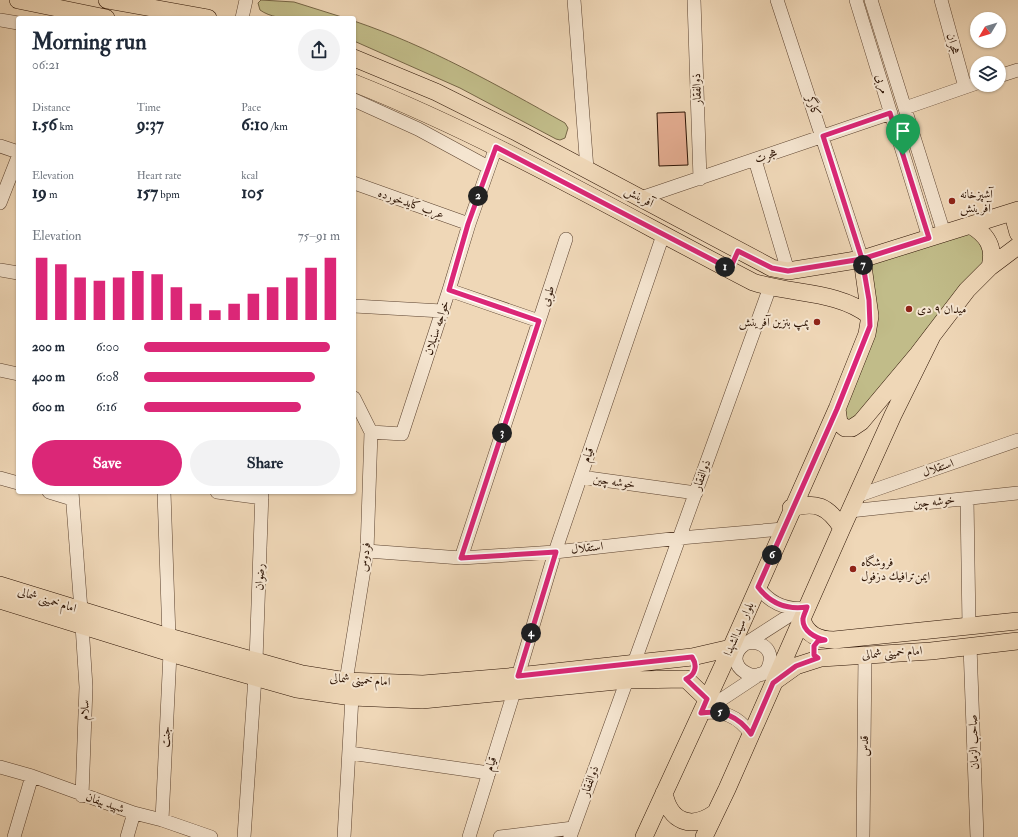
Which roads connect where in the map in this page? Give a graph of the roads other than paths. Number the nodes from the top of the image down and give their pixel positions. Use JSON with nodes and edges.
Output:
{"nodes":[{"id":1,"x":18,"y":0,"type":"edge"},
{"id":2,"x":107,"y":0,"type":"edge"},
{"id":3,"x":246,"y":0,"type":"edge"},
{"id":4,"x":574,"y":0,"type":"edge"},
{"id":5,"x":694,"y":0,"type":"edge"},
{"id":6,"x":777,"y":0,"type":"edge"},
{"id":7,"x":856,"y":0,"type":"edge"},
{"id":8,"x":871,"y":0,"type":"edge"},
{"id":9,"x":941,"y":0,"type":"edge"},
{"id":10,"x":96,"y":16,"type":"edge"},
{"id":11,"x":197,"y":16,"type":"edge"},
{"id":12,"x":242,"y":16,"type":"edge"},
{"id":13,"x":0,"y":20,"type":"edge"},
{"id":14,"x":16,"y":23,"type":"edge"},
{"id":15,"x":880,"y":27,"type":"junction"},
{"id":16,"x":865,"y":31,"type":"junction"},
{"id":17,"x":356,"y":59,"type":"edge"},
{"id":18,"x":1018,"y":70,"type":"edge"},
{"id":19,"x":1006,"y":74,"type":"edge"},
{"id":20,"x":970,"y":82,"type":"edge"},
{"id":21,"x":356,"y":83,"type":"edge"},
{"id":22,"x":970,"y":85,"type":"edge"},
{"id":23,"x":356,"y":101,"type":"edge"},
{"id":24,"x":905,"y":108,"type":"junction"},
{"id":25,"x":890,"y":113,"type":"junction"},
{"id":26,"x":823,"y":136,"type":"junction"},
{"id":27,"x":0,"y":146,"type":"edge"},
{"id":28,"x":496,"y":147,"type":"junction"},
{"id":29,"x":16,"y":151,"type":"edge"},
{"id":30,"x":756,"y":160,"type":"junction"},
{"id":31,"x":16,"y":162,"type":"edge"},
{"id":32,"x":488,"y":167,"type":"junction"},
{"id":33,"x":587,"y":169,"type":"junction"},
{"id":34,"x":700,"y":179,"type":"junction"},
{"id":35,"x":356,"y":185,"type":"edge"},
{"id":36,"x":641,"y":198,"type":"junction"},
{"id":37,"x":0,"y":203,"type":"edge"},
{"id":38,"x":1018,"y":210,"type":"edge"},
{"id":39,"x":1018,"y":217,"type":"edge"},
{"id":40,"x":468,"y":224,"type":"junction"},
{"id":41,"x":970,"y":225,"type":"junction"},
{"id":42,"x":1018,"y":233,"type":"edge"},
{"id":43,"x":663,"y":235,"type":"junction"},
{"id":44,"x":936,"y":235,"type":"junction"},
{"id":45,"x":566,"y":238,"type":"dead end"},
{"id":46,"x":1018,"y":246,"type":"edge"},
{"id":47,"x":738,"y":251,"type":"junction"},
{"id":48,"x":862,"y":259,"type":"junction"},
{"id":49,"x":990,"y":268,"type":"junction"},
{"id":50,"x":730,"y":269,"type":"junction"},
{"id":51,"x":0,"y":270,"type":"edge"},
{"id":52,"x":788,"y":271,"type":"junction"},
{"id":53,"x":16,"y":273,"type":"edge"},
{"id":54,"x":770,"y":287,"type":"junction"},
{"id":55,"x":449,"y":290,"type":"junction"},
{"id":56,"x":356,"y":306,"type":"edge"},
{"id":57,"x":442,"y":311,"type":"junction"},
{"id":58,"x":870,"y":316,"type":"junction"},
{"id":59,"x":539,"y":321,"type":"junction"},
{"id":60,"x":933,"y":334,"type":"junction"},
{"id":61,"x":0,"y":370,"type":"edge"},
{"id":62,"x":16,"y":374,"type":"edge"},
{"id":63,"x":356,"y":402,"type":"edge"},
{"id":64,"x":837,"y":409,"type":"junction"},
{"id":65,"x":371,"y":432,"type":"junction"},
{"id":66,"x":1018,"y":440,"type":"edge"},
{"id":67,"x":581,"y":477,"type":"junction"},
{"id":68,"x":0,"y":478,"type":"edge"},
{"id":69,"x":16,"y":482,"type":"edge"},
{"id":70,"x":696,"y":493,"type":"junction"},
{"id":71,"x":164,"y":494,"type":"edge"},
{"id":72,"x":247,"y":494,"type":"edge"},
{"id":73,"x":1018,"y":494,"type":"edge"},
{"id":74,"x":72,"y":495,"type":"edge"},
{"id":75,"x":262,"y":495,"type":"edge"},
{"id":76,"x":967,"y":499,"type":"junction"},
{"id":77,"x":854,"y":503,"type":"junction"},
{"id":78,"x":792,"y":508,"type":"junction"},
{"id":79,"x":842,"y":528,"type":"junction"},
{"id":80,"x":782,"y":529,"type":"junction"},
{"id":81,"x":680,"y":538,"type":"junction"},
{"id":82,"x":367,"y":551,"type":"junction"},
{"id":83,"x":556,"y":552,"type":"junction"},
{"id":84,"x":461,"y":558,"type":"junction"},
{"id":85,"x":0,"y":585,"type":"edge"},
{"id":86,"x":758,"y":587,"type":"junction"},
{"id":87,"x":0,"y":600,"type":"edge"},
{"id":88,"x":804,"y":611,"type":"junction"},
{"id":89,"x":82,"y":618,"type":"junction"},
{"id":90,"x":1018,"y":621,"type":"edge"},
{"id":91,"x":969,"y":626,"type":"junction"},
{"id":92,"x":825,"y":640,"type":"junction"},
{"id":93,"x":1018,"y":641,"type":"edge"},
{"id":94,"x":169,"y":645,"type":"junction"},
{"id":95,"x":738,"y":646,"type":"junction"},
{"id":96,"x":970,"y":646,"type":"junction"},
{"id":97,"x":865,"y":655,"type":"junction"},
{"id":98,"x":692,"y":657,"type":"junction"},
{"id":99,"x":818,"y":658,"type":"junction"},
{"id":100,"x":634,"y":663,"type":"junction"},
{"id":101,"x":255,"y":669,"type":"junction"},
{"id":102,"x":767,"y":678,"type":"junction"},
{"id":103,"x":686,"y":679,"type":"junction"},
{"id":104,"x":627,"y":680,"type":"junction"},
{"id":105,"x":516,"y":684,"type":"junction"},
{"id":106,"x":349,"y":689,"type":"junction"},
{"id":107,"x":704,"y":706,"type":"junction"},
{"id":108,"x":751,"y":734,"type":"junction"},
{"id":109,"x":350,"y":753,"type":"junction"},
{"id":110,"x":0,"y":767,"type":"edge"},
{"id":111,"x":489,"y":773,"type":"junction"},
{"id":112,"x":32,"y":776,"type":"junction"},
{"id":113,"x":664,"y":793,"type":"junction"},
{"id":114,"x":82,"y":796,"type":"junction"},
{"id":115,"x":134,"y":813,"type":"junction"},
{"id":116,"x":715,"y":814,"type":"junction"},
{"id":117,"x":162,"y":820,"type":"junction"},
{"id":118,"x":571,"y":833,"type":"edge"},
{"id":119,"x":14,"y":837,"type":"edge"},
{"id":120,"x":126,"y":837,"type":"edge"},
{"id":121,"x":210,"y":837,"type":"edge"},
{"id":122,"x":244,"y":837,"type":"edge"},
{"id":123,"x":344,"y":837,"type":"edge"},
{"id":124,"x":469,"y":837,"type":"edge"},
{"id":125,"x":500,"y":837,"type":"edge"},
{"id":126,"x":644,"y":837,"type":"edge"},
{"id":127,"x":704,"y":837,"type":"edge"},
{"id":128,"x":863,"y":837,"type":"edge"},
{"id":129,"x":977,"y":837,"type":"edge"}],
"edges":[{"from":1,"to":10,"type":"main road"},
{"from":2,"to":11,"type":"main road"},
{"from":3,"to":12,"type":"street"},
{"from":4,"to":33,"type":"street"},
{"from":5,"to":34,"type":"street","name":"ذوالفقار"},
{"from":6,"to":26,"type":"street","name":"کارگر"},
{"from":7,"to":16,"type":"street","name":"مربی"},
{"from":8,"to":15,"type":"street","name":"مربی"},
{"from":9,"to":20,"type":"street","name":"هجران"},
{"from":13,"to":14,"type":"street"},
{"from":15,"to":16,"type":"street"},
{"from":15,"to":24,"type":"street","name":"مربی"},
{"from":16,"to":25,"type":"street","name":"مربی"},
{"from":17,"to":33,"type":"main road","name":"آفرینش"},
{"from":18,"to":19,"type":"street"},
{"from":21,"to":28,"type":"main road","name":"آفرینش"},
{"from":22,"to":24,"type":"street"},
{"from":23,"to":32,"type":"street"},
{"from":24,"to":44,"type":"street","name":"مربی"},
{"from":25,"to":26,"type":"street","name":"هجرت"},
{"from":25,"to":44,"type":"street","name":"مربی"},
{"from":26,"to":30,"type":"street","name":"هجرت"},
{"from":26,"to":48,"type":"street","name":"کارگر"},
{"from":27,"to":29,"type":"street"},
{"from":28,"to":32,"type":"street","name":"خواجه سنبلان"},
{"from":28,"to":43,"type":"main road","name":"آفرینش"},
{"from":30,"to":34,"type":"street","name":"هجرت"},
{"from":30,"to":52,"type":"street"},
{"from":31,"to":37,"type":"street"},
{"from":32,"to":40,"type":"street","name":"خواجه سنبلان"},
{"from":33,"to":36,"type":"main road","name":"آفرینش"},
{"from":34,"to":36,"type":"street","name":"هجرت"},
{"from":35,"to":40,"type":"street","name":"عرب کایدخورده"},
{"from":36,"to":47,"type":"main road","name":"آفرینش"},
{"from":38,"to":41,"type":"main road","name":"آفرینش"},
{"from":39,"to":42,"type":"main road"},
{"from":40,"to":55,"type":"street","name":"خواجه سنبلان"},
{"from":41,"to":44,"type":"main road","name":"آفرینش"},
{"from":41,"to":49,"type":"main road"},
{"from":43,"to":50,"type":"main road","name":"آفرینش"},
{"from":43,"to":67,"type":"street","name":"قیام"},
{"from":44,"to":48,"type":"main road","name":"آفرینش"},
{"from":45,"to":59,"type":"street","name":"طوبی"},
{"from":46,"to":49,"type":"main road"},
{"from":47,"to":50,"type":"main road"},
{"from":47,"to":52,"type":"main road","name":"آفرینش"},
{"from":48,"to":52,"type":"main road","name":"آفرینش"},
{"from":48,"to":58,"type":"main road","name":"بلوار سیدالشهدا"},
{"from":49,"to":60,"type":"main road"},
{"from":50,"to":54,"type":"main road","name":"آفرینش"},
{"from":51,"to":53,"type":"street"},
{"from":54,"to":58,"type":"main road","name":"آفرینش"},
{"from":54,"to":70,"type":"street","name":"ذوالفقار"},
{"from":55,"to":57,"type":"street","name":"خواجه سنبلان"},
{"from":55,"to":59,"type":"street"},
{"from":56,"to":57,"type":"street"},
{"from":57,"to":65,"type":"street","name":"خواجه سنبلان"},
{"from":58,"to":64,"type":"main road","name":"بلوار سیدالشهدا"},
{"from":59,"to":84,"type":"street","name":"طوبی"},
{"from":60,"to":64,"type":"main road"},
{"from":60,"to":77,"type":"main road"},
{"from":61,"to":62,"type":"street"},
{"from":63,"to":65,"type":"street"},
{"from":64,"to":78,"type":"main road","name":"بلوار سیدالشهدا"},
{"from":65,"to":82,"type":"street","name":"فردوس"},
{"from":66,"to":77,"type":"street","name":"استقلال"},
{"from":67,"to":70,"type":"street","name":"خوشه چین"},
{"from":67,"to":83,"type":"street","name":"قیام"},
{"from":68,"to":69,"type":"street"},
{"from":70,"to":81,"type":"street","name":"ذوالفقار"},
{"from":71,"to":94,"type":"street","name":"جنت"},
{"from":72,"to":75,"type":"street"},
{"from":73,"to":76,"type":"street","name":"خوشه چین"},
{"from":74,"to":89,"type":"street","name":"سلام"},
{"from":75,"to":101,"type":"street","name":"رضوان"},
{"from":76,"to":77,"type":"street","name":"خوشه چین"},
{"from":76,"to":91,"type":"street"},
{"from":77,"to":79,"type":"main road"},
{"from":78,"to":79,"type":"main road"},
{"from":78,"to":80,"type":"main road","name":"بلوار سیدالشهدا"},
{"from":79,"to":88,"type":"main road"},
{"from":80,"to":81,"type":"street","name":"استقلال"},
{"from":80,"to":86,"type":"main road","name":"بلوار سیدالشهدا"},
{"from":81,"to":83,"type":"street","name":"استقلال"},
{"from":81,"to":100,"type":"street","name":"ذوالفقار"},
{"from":82,"to":84,"type":"street","name":"استقلال"},
{"from":82,"to":106,"type":"street","name":"فردوس"},
{"from":83,"to":84,"type":"street","name":"استقلال"},
{"from":83,"to":105,"type":"street","name":"قیام"},
{"from":85,"to":89,"type":"main road","name":"امام خمینی شمالی"},
{"from":86,"to":88,"type":"street"},
{"from":86,"to":95,"type":"main road","name":"بلوار سیدالشهدا"},
{"from":87,"to":89,"type":"main road","name":"امام خمینی شمالی"},
{"from":88,"to":92,"type":"main road"},
{"from":88,"to":95,"type":"street"},
{"from":88,"to":102,"type":"main road"},
{"from":89,"to":94,"type":"main road","name":"امام خمینی شمالی"},
{"from":89,"to":114,"type":"street","name":"سلام"},
{"from":90,"to":91,"type":"main road","name":"امام خمینی شمالی"},
{"from":91,"to":92,"type":"main road","name":"امام خمینی شمالی"},
{"from":92,"to":99,"type":"main road"},
{"from":93,"to":96,"type":"main road","name":"امام خمینی شمالی"},
{"from":94,"to":101,"type":"main road","name":"امام خمینی شمالی"},
{"from":94,"to":117,"type":"street","name":"جنت"},
{"from":95,"to":98,"type":"main road","name":"امام خمینی شمالی"},
{"from":95,"to":102,"type":"street"},
{"from":95,"to":102,"type":"street"},
{"from":95,"to":107,"type":"main road","name":"بلوار سیدالشهدا"},
{"from":96,"to":97,"type":"main road","name":"امام خمینی شمالی"},
{"from":96,"to":129,"type":"street","name":"صاحب الزمان"},
{"from":97,"to":99,"type":"main road","name":"امام خمینی شمالی"},
{"from":97,"to":128,"type":"street","name":"قدس"},
{"from":98,"to":100,"type":"main road","name":"امام خمینی شمالی"},
{"from":98,"to":103,"type":"main road"},
{"from":99,"to":102,"type":"main road","name":"امام خمینی شمالی"},
{"from":100,"to":105,"type":"main road","name":"امام خمینی شمالی"},
{"from":101,"to":106,"type":"main road","name":"امام خمینی شمالی"},
{"from":101,"to":122,"type":"street","name":"رضوان"},
{"from":102,"to":107,"type":"street"},
{"from":102,"to":108,"type":"main road"},
{"from":103,"to":104,"type":"main road","name":"امام خمینی شمالی"},
{"from":103,"to":107,"type":"main road"},
{"from":104,"to":105,"type":"main road","name":"امام خمینی شمالی"},
{"from":104,"to":118,"type":"street","name":"ذوالفقار"},
{"from":105,"to":106,"type":"main road","name":"امام خمینی شمالی"},
{"from":105,"to":111,"type":"street","name":"قیام"},
{"from":106,"to":109,"type":"street","name":"فردوس"},
{"from":107,"to":108,"type":"street"},
{"from":107,"to":113,"type":"main road","name":"بلوار سیدالشهدا"},
{"from":108,"to":116,"type":"main road"},
{"from":109,"to":111,"type":"street"},
{"from":109,"to":123,"type":"street","name":"فردوس"},
{"from":110,"to":112,"type":"street","name":"شهید بیفان"},
{"from":111,"to":124,"type":"street","name":"قیام"},
{"from":112,"to":114,"type":"street","name":"شهید بیفان"},
{"from":112,"to":119,"type":"street"},
{"from":113,"to":116,"type":"main road"},
{"from":113,"to":126,"type":"main road","name":"بلوار سیدالشهدا"},
{"from":114,"to":115,"type":"street","name":"شهید بیفان"},
{"from":115,"to":117,"type":"street","name":"شهید بیفان"},
{"from":115,"to":120,"type":"street"},
{"from":116,"to":127,"type":"main road"},
{"from":117,"to":121,"type":"street","name":"شهید بیفان"},
{"from":118,"to":125,"type":"street"}]}
